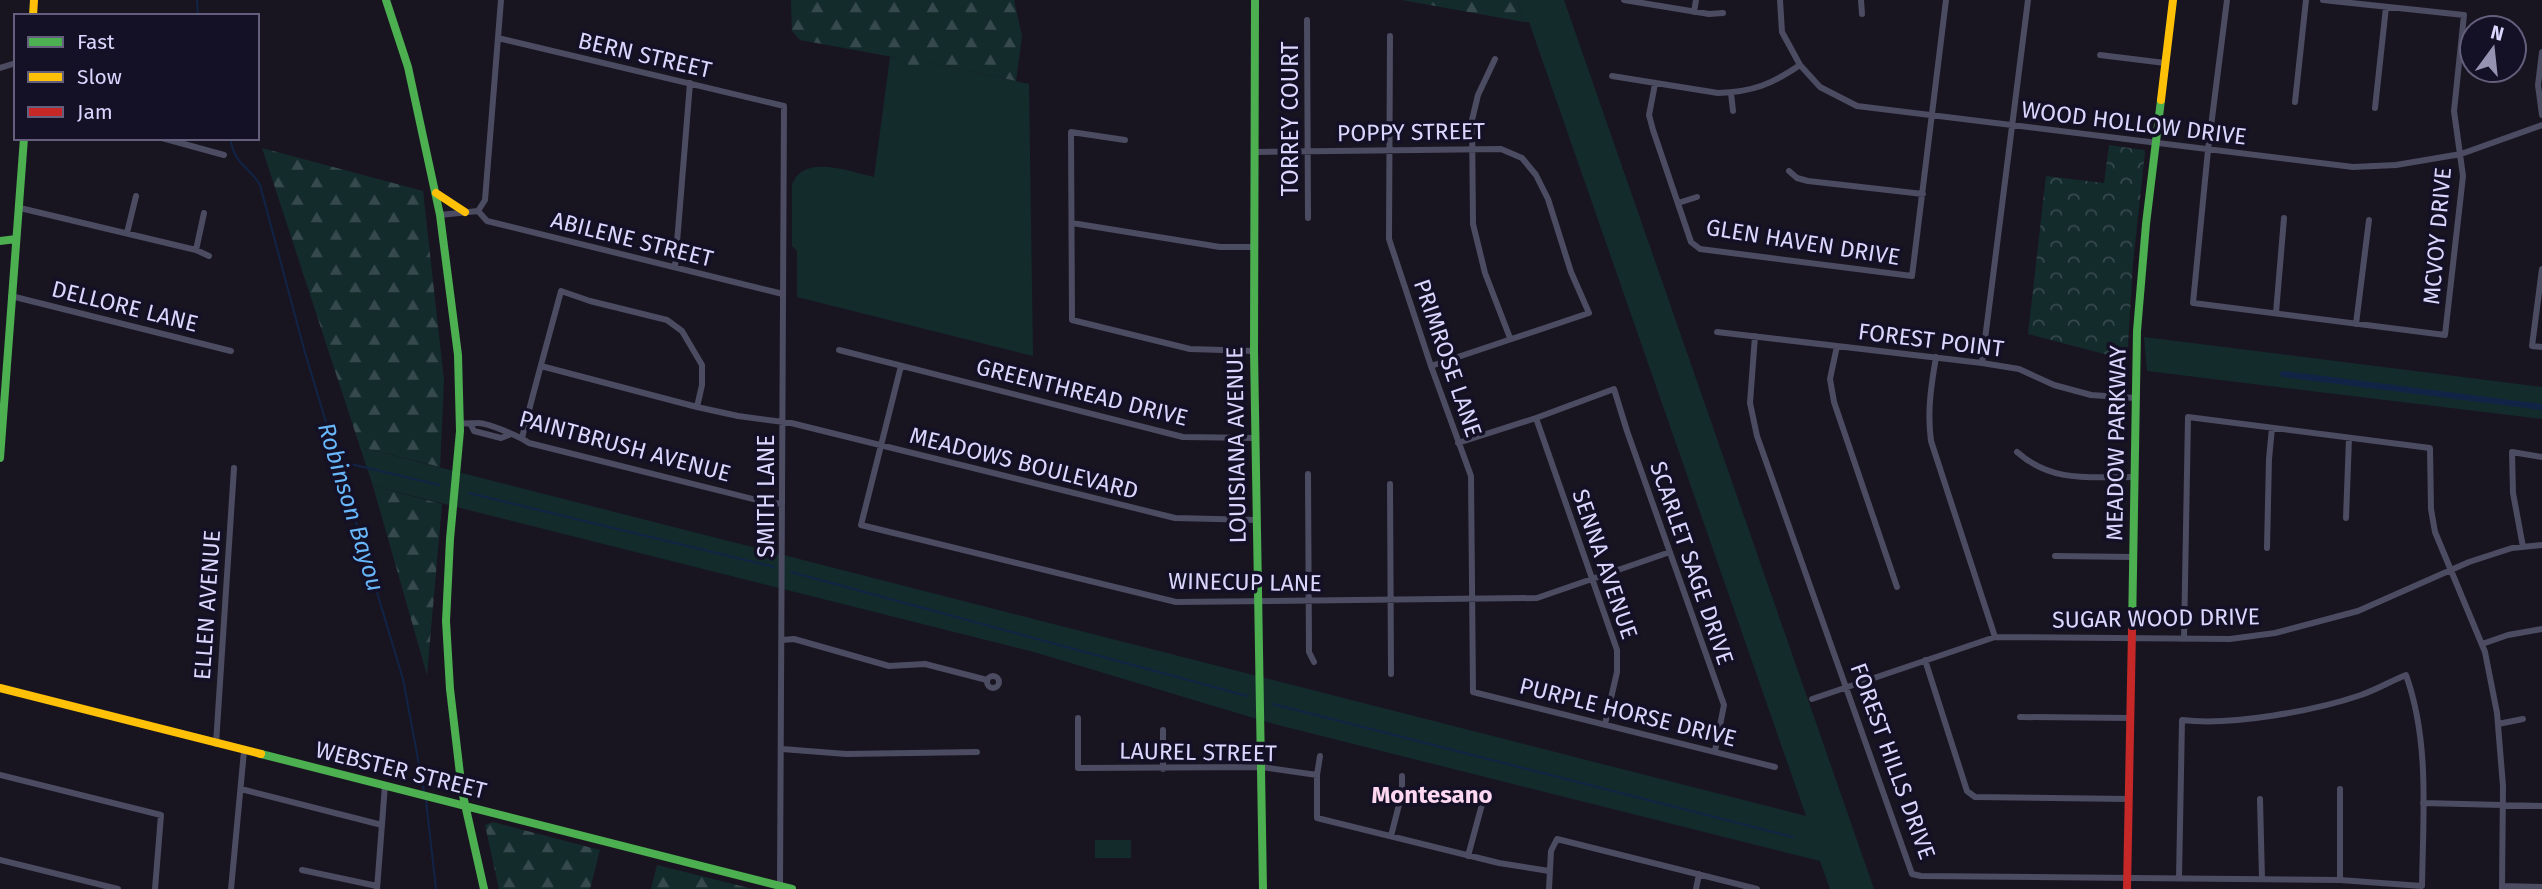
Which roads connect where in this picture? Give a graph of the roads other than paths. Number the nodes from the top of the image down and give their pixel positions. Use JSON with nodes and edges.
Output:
{"nodes":[{"id":1,"x":386,"y":0,"type":"edge"},
{"id":2,"x":501,"y":0,"type":"edge"},
{"id":3,"x":1255,"y":0,"type":"edge"},
{"id":4,"x":1624,"y":0,"type":"edge"},
{"id":5,"x":1696,"y":0,"type":"edge"},
{"id":6,"x":1780,"y":0,"type":"edge"},
{"id":7,"x":1861,"y":0,"type":"edge"},
{"id":8,"x":1946,"y":0,"type":"edge"},
{"id":9,"x":2028,"y":0,"type":"edge"},
{"id":10,"x":2173,"y":0,"type":"edge"},
{"id":11,"x":2227,"y":0,"type":"edge"},
{"id":12,"x":2306,"y":0,"type":"edge"},
{"id":13,"x":2323,"y":0,"type":"edge"},
{"id":14,"x":2385,"y":7,"type":"junction"},
{"id":15,"x":1694,"y":12,"type":"junction"},
{"id":16,"x":1723,"y":13,"type":"dead end"},
{"id":17,"x":1862,"y":13,"type":"dead end"},
{"id":18,"x":1307,"y":20,"type":"dead end"},
{"id":19,"x":1390,"y":36,"type":"dead end"},
{"id":20,"x":498,"y":38,"type":"junction"},
{"id":21,"x":2542,"y":52,"type":"edge"},
{"id":22,"x":2100,"y":55,"type":"dead end"},
{"id":23,"x":1495,"y":59,"type":"dead end"},
{"id":24,"x":2165,"y":63,"type":"junction"},
{"id":25,"x":1800,"y":65,"type":"junction"},
{"id":26,"x":1612,"y":76,"type":"dead end"},
{"id":27,"x":690,"y":83,"type":"junction"},
{"id":28,"x":1655,"y":83,"type":"junction"},
{"id":29,"x":1731,"y":93,"type":"junction"},
{"id":30,"x":2295,"y":102,"type":"dead end"},
{"id":31,"x":784,"y":106,"type":"joint"},
{"id":32,"x":2375,"y":108,"type":"dead end"},
{"id":33,"x":1733,"y":111,"type":"dead end"},
{"id":34,"x":2542,"y":115,"type":"edge"},
{"id":35,"x":1933,"y":116,"type":"junction"},
{"id":36,"x":2012,"y":125,"type":"junction"},
{"id":37,"x":2542,"y":125,"type":"edge"},
{"id":38,"x":24,"y":140,"type":"edge"},
{"id":39,"x":169,"y":140,"type":"edge"},
{"id":40,"x":1125,"y":140,"type":"dead end"},
{"id":41,"x":2155,"y":143,"type":"junction"},
{"id":42,"x":1473,"y":148,"type":"junction"},
{"id":43,"x":1388,"y":149,"type":"junction"},
{"id":44,"x":2208,"y":150,"type":"junction"},
{"id":45,"x":1308,"y":151,"type":"junction"},
{"id":46,"x":1255,"y":152,"type":"junction"},
{"id":47,"x":2461,"y":154,"type":"junction"},
{"id":48,"x":223,"y":155,"type":"dead end"},
{"id":49,"x":1789,"y":171,"type":"dead end"},
{"id":50,"x":436,"y":193,"type":"junction"},
{"id":51,"x":1923,"y":194,"type":"junction"},
{"id":52,"x":136,"y":196,"type":"dead end"},
{"id":53,"x":1697,"y":197,"type":"dead end"},
{"id":54,"x":1678,"y":203,"type":"junction"},
{"id":55,"x":20,"y":208,"type":"junction"},
{"id":56,"x":478,"y":211,"type":"junction"},
{"id":57,"x":465,"y":212,"type":"junction"},
{"id":58,"x":204,"y":213,"type":"dead end"},
{"id":59,"x":440,"y":215,"type":"junction"},
{"id":60,"x":1308,"y":218,"type":"dead end"},
{"id":61,"x":2284,"y":218,"type":"dead end"},
{"id":62,"x":2369,"y":220,"type":"dead end"},
{"id":63,"x":1072,"y":223,"type":"junction"},
{"id":64,"x":127,"y":233,"type":"junction"},
{"id":65,"x":16,"y":239,"type":"junction"},
{"id":66,"x":0,"y":241,"type":"edge"},
{"id":67,"x":1254,"y":247,"type":"junction"},
{"id":68,"x":196,"y":250,"type":"junction"},
{"id":69,"x":209,"y":256,"type":"dead end"},
{"id":70,"x":675,"y":267,"type":"junction"},
{"id":71,"x":2542,"y":268,"type":"edge"},
{"id":72,"x":783,"y":294,"type":"junction"},
{"id":73,"x":11,"y":296,"type":"junction"},
{"id":74,"x":2276,"y":313,"type":"junction"},
{"id":75,"x":2356,"y":324,"type":"junction"},
{"id":76,"x":1717,"y":332,"type":"dead end"},
{"id":77,"x":1755,"y":336,"type":"junction"},
{"id":78,"x":1510,"y":338,"type":"junction"},
{"id":79,"x":1837,"y":346,"type":"junction"},
{"id":80,"x":2542,"y":347,"type":"edge"},
{"id":81,"x":839,"y":350,"type":"dead end"},
{"id":82,"x":231,"y":351,"type":"dead end"},
{"id":83,"x":1254,"y":351,"type":"junction"},
{"id":84,"x":1936,"y":357,"type":"junction"},
{"id":85,"x":1982,"y":363,"type":"junction"},
{"id":86,"x":541,"y":366,"type":"junction"},
{"id":87,"x":901,"y":366,"type":"junction"},
{"id":88,"x":1431,"y":366,"type":"junction"},
{"id":89,"x":2136,"y":398,"type":"junction"},
{"id":90,"x":697,"y":407,"type":"junction"},
{"id":91,"x":1536,"y":418,"type":"junction"},
{"id":92,"x":460,"y":423,"type":"junction"},
{"id":93,"x":784,"y":423,"type":"junction"},
{"id":94,"x":2272,"y":428,"type":"junction"},
{"id":95,"x":522,"y":438,"type":"junction"},
{"id":96,"x":1256,"y":438,"type":"junction"},
{"id":97,"x":2349,"y":438,"type":"junction"},
{"id":98,"x":1458,"y":443,"type":"junction"},
{"id":99,"x":881,"y":445,"type":"junction"},
{"id":100,"x":2017,"y":452,"type":"dead end"},
{"id":101,"x":0,"y":457,"type":"edge"},
{"id":102,"x":2542,"y":457,"type":"edge"},
{"id":103,"x":233,"y":468,"type":"dead end"},
{"id":104,"x":1308,"y":474,"type":"dead end"},
{"id":105,"x":2134,"y":477,"type":"junction"},
{"id":106,"x":1390,"y":484,"type":"dead end"},
{"id":107,"x":782,"y":504,"type":"junction"},
{"id":108,"x":2346,"y":518,"type":"dead end"},
{"id":109,"x":1257,"y":520,"type":"junction"},
{"id":110,"x":2542,"y":545,"type":"edge"},
{"id":111,"x":2523,"y":547,"type":"junction"},
{"id":112,"x":2267,"y":548,"type":"dead end"},
{"id":113,"x":1670,"y":552,"type":"junction"},
{"id":114,"x":2055,"y":556,"type":"dead end"},
{"id":115,"x":2132,"y":557,"type":"junction"},
{"id":116,"x":2451,"y":569,"type":"junction"},
{"id":117,"x":1593,"y":579,"type":"junction"},
{"id":118,"x":1897,"y":587,"type":"dead end"},
{"id":119,"x":1473,"y":599,"type":"junction"},
{"id":120,"x":1391,"y":600,"type":"junction"},
{"id":121,"x":1257,"y":601,"type":"junction"},
{"id":122,"x":1309,"y":601,"type":"junction"},
{"id":123,"x":2542,"y":629,"type":"edge"},
{"id":124,"x":1995,"y":637,"type":"junction"},
{"id":125,"x":2131,"y":638,"type":"junction"},
{"id":126,"x":2184,"y":639,"type":"junction"},
{"id":127,"x":786,"y":640,"type":"junction"},
{"id":128,"x":2482,"y":644,"type":"junction"},
{"id":129,"x":1924,"y":660,"type":"junction"},
{"id":130,"x":1314,"y":662,"type":"dead end"},
{"id":131,"x":1391,"y":674,"type":"dead end"},
{"id":132,"x":987,"y":680,"type":"dead end"},
{"id":133,"x":1846,"y":687,"type":"junction"},
{"id":134,"x":0,"y":688,"type":"edge"},
{"id":135,"x":1474,"y":692,"type":"joint"},
{"id":136,"x":1812,"y":699,"type":"dead end"},
{"id":137,"x":2020,"y":717,"type":"dead end"},
{"id":138,"x":1078,"y":718,"type":"dead end"},
{"id":139,"x":2130,"y":718,"type":"junction"},
{"id":140,"x":2523,"y":719,"type":"dead end"},
{"id":141,"x":1605,"y":724,"type":"junction"},
{"id":142,"x":2498,"y":724,"type":"junction"},
{"id":143,"x":1163,"y":730,"type":"dead end"},
{"id":144,"x":216,"y":744,"type":"junction"},
{"id":145,"x":782,"y":749,"type":"junction"},
{"id":146,"x":244,"y":751,"type":"junction"},
{"id":147,"x":1715,"y":751,"type":"junction"},
{"id":148,"x":976,"y":752,"type":"dead end"},
{"id":149,"x":1320,"y":756,"type":"dead end"},
{"id":150,"x":1261,"y":767,"type":"junction"},
{"id":151,"x":1775,"y":767,"type":"dead end"},
{"id":152,"x":1163,"y":769,"type":"junction"},
{"id":153,"x":0,"y":775,"type":"edge"},
{"id":154,"x":1317,"y":775,"type":"junction"},
{"id":155,"x":1402,"y":776,"type":"dead end"},
{"id":156,"x":385,"y":785,"type":"junction"},
{"id":157,"x":241,"y":789,"type":"junction"},
{"id":158,"x":2340,"y":789,"type":"dead end"},
{"id":159,"x":1484,"y":797,"type":"dead end"},
{"id":160,"x":2129,"y":799,"type":"junction"},
{"id":161,"x":2260,"y":799,"type":"dead end"},
{"id":162,"x":2423,"y":803,"type":"junction"},
{"id":163,"x":2502,"y":804,"type":"junction"},
{"id":164,"x":465,"y":806,"type":"junction"},
{"id":165,"x":2542,"y":806,"type":"edge"},
{"id":166,"x":382,"y":825,"type":"junction"},
{"id":167,"x":1391,"y":836,"type":"junction"},
{"id":168,"x":1468,"y":856,"type":"junction"},
{"id":169,"x":0,"y":860,"type":"edge"},
{"id":170,"x":302,"y":870,"type":"dead end"},
{"id":171,"x":1549,"y":871,"type":"junction"},
{"id":172,"x":1699,"y":874,"type":"junction"},
{"id":173,"x":2127,"y":878,"type":"junction"},
{"id":174,"x":2179,"y":878,"type":"junction"},
{"id":175,"x":2262,"y":879,"type":"junction"},
{"id":176,"x":2340,"y":880,"type":"junction"},
{"id":177,"x":780,"y":886,"type":"junction"},
{"id":178,"x":2542,"y":887,"type":"edge"},
{"id":179,"x":377,"y":888,"type":"edge"},
{"id":180,"x":2502,"y":888,"type":"edge"},
{"id":181,"x":118,"y":889,"type":"edge"},
{"id":182,"x":155,"y":889,"type":"edge"},
{"id":183,"x":231,"y":889,"type":"edge"},
{"id":184,"x":484,"y":889,"type":"edge"},
{"id":185,"x":792,"y":889,"type":"edge"},
{"id":186,"x":1263,"y":889,"type":"edge"},
{"id":187,"x":1549,"y":889,"type":"edge"},
{"id":188,"x":1696,"y":889,"type":"edge"},
{"id":189,"x":1757,"y":889,"type":"edge"},
{"id":190,"x":2127,"y":889,"type":"edge"}],
"edges":[{"from":1,"to":50,"type":"street"},
{"from":2,"to":20,"type":"street"},
{"from":3,"to":46,"type":"street","name":"LOUISIANA AVENUE"},
{"from":4,"to":15,"type":"street"},
{"from":5,"to":15,"type":"street"},
{"from":6,"to":25,"type":"street","name":"WOOD HOLLOW DRIVE"},
{"from":7,"to":17,"type":"street"},
{"from":8,"to":35,"type":"street"},
{"from":9,"to":36,"type":"street"},
{"from":10,"to":24,"type":"street","name":"MEADOW PARKWAY"},
{"from":11,"to":44,"type":"street"},
{"from":12,"to":30,"type":"street"},
{"from":13,"to":14,"type":"street"},
{"from":14,"to":32,"type":"street"},
{"from":14,"to":47,"type":"street","name":"MCVOY DRIVE"},
{"from":15,"to":16,"type":"street"},
{"from":18,"to":45,"type":"street","name":"TORREY COURT"},
{"from":19,"to":43,"type":"street","name":"PRIMROSE LANE"},
{"from":20,"to":27,"type":"street","name":"BERN STREET"},
{"from":20,"to":56,"type":"street"},
{"from":21,"to":34,"type":"street"},
{"from":22,"to":24,"type":"street"},
{"from":23,"to":42,"type":"street"},
{"from":24,"to":41,"type":"street","name":"MEADOW PARKWAY"},
{"from":25,"to":29,"type":"street"},
{"from":25,"to":35,"type":"street","name":"WOOD HOLLOW DRIVE"},
{"from":26,"to":28,"type":"street"},
{"from":27,"to":31,"type":"street","name":"BERN STREET"},
{"from":27,"to":70,"type":"street"},
{"from":28,"to":29,"type":"street"},
{"from":28,"to":54,"type":"street","name":"GLEN HAVEN DRIVE"},
{"from":29,"to":33,"type":"street"},
{"from":31,"to":72,"type":"street","name":"SMITH LANE"},
{"from":35,"to":36,"type":"street","name":"WOOD HOLLOW DRIVE"},
{"from":35,"to":51,"type":"street"},
{"from":36,"to":41,"type":"street","name":"WOOD HOLLOW DRIVE"},
{"from":36,"to":85,"type":"street"},
{"from":37,"to":47,"type":"street","name":"WOOD HOLLOW DRIVE"},
{"from":38,"to":55,"type":"street"},
{"from":39,"to":48,"type":"street"},
{"from":40,"to":63,"type":"street"},
{"from":41,"to":44,"type":"street","name":"WOOD HOLLOW DRIVE"},
{"from":41,"to":89,"type":"street","name":"MEADOW PARKWAY"},
{"from":42,"to":43,"type":"street","name":"POPPY STREET"},
{"from":42,"to":78,"type":"street"},
{"from":42,"to":78,"type":"street","name":"POPPY STREET"},
{"from":43,"to":45,"type":"street","name":"POPPY STREET"},
{"from":43,"to":88,"type":"street","name":"PRIMROSE LANE"},
{"from":44,"to":47,"type":"street","name":"WOOD HOLLOW DRIVE"},
{"from":44,"to":74,"type":"street"},
{"from":45,"to":46,"type":"street","name":"POPPY STREET"},
{"from":45,"to":60,"type":"street","name":"TORREY COURT"},
{"from":46,"to":67,"type":"street","name":"LOUISIANA AVENUE"},
{"from":47,"to":75,"type":"street","name":"MCVOY DRIVE"},
{"from":49,"to":51,"type":"street"},
{"from":50,"to":57,"type":"street"},
{"from":50,"to":59,"type":"street"},
{"from":51,"to":54,"type":"street","name":"GLEN HAVEN DRIVE"},
{"from":52,"to":64,"type":"street"},
{"from":53,"to":54,"type":"street"},
{"from":55,"to":64,"type":"street"},
{"from":55,"to":65,"type":"street"},
{"from":56,"to":57,"type":"street"},
{"from":56,"to":70,"type":"street","name":"ABILENE STREET"},
{"from":57,"to":59,"type":"street"},
{"from":58,"to":68,"type":"street"},
{"from":59,"to":92,"type":"street"},
{"from":61,"to":74,"type":"street"},
{"from":62,"to":75,"type":"street"},
{"from":63,"to":67,"type":"street"},
{"from":63,"to":83,"type":"street"},
{"from":64,"to":68,"type":"street"},
{"from":65,"to":66,"type":"street"},
{"from":65,"to":73,"type":"street"},
{"from":67,"to":83,"type":"street","name":"LOUISIANA AVENUE"},
{"from":68,"to":69,"type":"street"},
{"from":70,"to":72,"type":"street","name":"ABILENE STREET"},
{"from":71,"to":80,"type":"street"},
{"from":72,"to":93,"type":"street","name":"SMITH LANE"},
{"from":73,"to":82,"type":"street","name":"DELLORE LANE"},
{"from":73,"to":101,"type":"street"},
{"from":74,"to":75,"type":"street"},
{"from":76,"to":77,"type":"street","name":"FOREST POINT"},
{"from":77,"to":79,"type":"street","name":"FOREST POINT"},
{"from":77,"to":133,"type":"street","name":"FOREST HILLS DRIVE"},
{"from":78,"to":88,"type":"street"},
{"from":79,"to":84,"type":"street","name":"FOREST POINT"},
{"from":79,"to":118,"type":"street"},
{"from":81,"to":87,"type":"street","name":"GREENTHREAD DRIVE"},
{"from":83,"to":96,"type":"street","name":"LOUISIANA AVENUE"},
{"from":84,"to":85,"type":"street","name":"FOREST POINT"},
{"from":84,"to":124,"type":"street"},
{"from":85,"to":89,"type":"street","name":"FOREST POINT"},
{"from":86,"to":90,"type":"street","name":"MEADOWS BOULEVARD"},
{"from":86,"to":90,"type":"street"},
{"from":86,"to":95,"type":"street"},
{"from":87,"to":96,"type":"street","name":"GREENTHREAD DRIVE"},
{"from":87,"to":99,"type":"street"},
{"from":88,"to":98,"type":"street","name":"PRIMROSE LANE"},
{"from":89,"to":105,"type":"street","name":"MEADOW PARKWAY"},
{"from":90,"to":93,"type":"street","name":"MEADOWS BOULEVARD"},
{"from":91,"to":98,"type":"street"},
{"from":91,"to":113,"type":"street","name":"SCARLET SAGE DRIVE"},
{"from":91,"to":117,"type":"street","name":"SENNA AVENUE"},
{"from":92,"to":95,"type":"street","name":"PAINTBRUSH AVENUE"},
{"from":92,"to":164,"type":"street"},
{"from":93,"to":99,"type":"street","name":"MEADOWS BOULEVARD"},
{"from":93,"to":107,"type":"street","name":"SMITH LANE"},
{"from":94,"to":97,"type":"street"},
{"from":94,"to":112,"type":"street"},
{"from":94,"to":126,"type":"street"},
{"from":95,"to":107,"type":"street","name":"PAINTBRUSH AVENUE"},
{"from":96,"to":109,"type":"street","name":"LOUISIANA AVENUE"},
{"from":97,"to":108,"type":"street"},
{"from":97,"to":116,"type":"street"},
{"from":98,"to":119,"type":"street","name":"PRIMROSE LANE"},
{"from":99,"to":109,"type":"street","name":"MEADOWS BOULEVARD"},
{"from":99,"to":121,"type":"street","name":"WINECUP LANE"},
{"from":100,"to":105,"type":"street"},
{"from":102,"to":111,"type":"street"},
{"from":103,"to":144,"type":"street","name":"ELLEN AVENUE"},
{"from":104,"to":122,"type":"street"},
{"from":105,"to":115,"type":"street","name":"MEADOW PARKWAY"},
{"from":106,"to":120,"type":"street"},
{"from":107,"to":127,"type":"street","name":"SMITH LANE"},
{"from":109,"to":121,"type":"street","name":"LOUISIANA AVENUE"},
{"from":110,"to":111,"type":"street","name":"SUGAR WOOD DRIVE"},
{"from":111,"to":116,"type":"street","name":"SUGAR WOOD DRIVE"},
{"from":113,"to":117,"type":"street","name":"WINECUP LANE"},
{"from":113,"to":147,"type":"street","name":"SCARLET SAGE DRIVE"},
{"from":114,"to":115,"type":"street"},
{"from":115,"to":125,"type":"street","name":"MEADOW PARKWAY"},
{"from":116,"to":126,"type":"street","name":"SUGAR WOOD DRIVE"},
{"from":116,"to":128,"type":"street"},
{"from":117,"to":119,"type":"street","name":"WINECUP LANE"},
{"from":117,"to":141,"type":"street","name":"SENNA AVENUE"},
{"from":119,"to":120,"type":"street","name":"WINECUP LANE"},
{"from":119,"to":135,"type":"street","name":"PRIMROSE LANE"},
{"from":120,"to":122,"type":"street","name":"WINECUP LANE"},
{"from":120,"to":131,"type":"street"},
{"from":121,"to":122,"type":"street","name":"WINECUP LANE"},
{"from":121,"to":150,"type":"street","name":"LOUISIANA AVENUE"},
{"from":122,"to":130,"type":"street"},
{"from":123,"to":128,"type":"street"},
{"from":124,"to":125,"type":"street","name":"SUGAR WOOD DRIVE"},
{"from":124,"to":129,"type":"street","name":"SUGAR WOOD DRIVE"},
{"from":125,"to":126,"type":"street","name":"SUGAR WOOD DRIVE"},
{"from":125,"to":139,"type":"street","name":"MEADOW PARKWAY"},
{"from":127,"to":132,"type":"street"},
{"from":127,"to":145,"type":"street","name":"SMITH LANE"},
{"from":128,"to":142,"type":"street"},
{"from":129,"to":133,"type":"street","name":"SUGAR WOOD DRIVE"},
{"from":129,"to":160,"type":"street"},
{"from":133,"to":136,"type":"street","name":"SUGAR WOOD DRIVE"},
{"from":133,"to":173,"type":"street","name":"FOREST HILLS DRIVE"},
{"from":134,"to":144,"type":"street","name":"WEBSTER STREET"},
{"from":135,"to":141,"type":"street","name":"PURPLE HORSE DRIVE"},
{"from":137,"to":139,"type":"street"},
{"from":138,"to":152,"type":"street","name":"LAUREL STREET"},
{"from":139,"to":160,"type":"street","name":"MEADOW PARKWAY"},
{"from":140,"to":142,"type":"street"},
{"from":141,"to":147,"type":"street","name":"PURPLE HORSE DRIVE"},
{"from":142,"to":163,"type":"street"},
{"from":143,"to":152,"type":"street"},
{"from":144,"to":146,"type":"street","name":"WEBSTER STREET"},
{"from":145,"to":148,"type":"street"},
{"from":145,"to":177,"type":"street","name":"SMITH LANE"},
{"from":146,"to":156,"type":"street","name":"WEBSTER STREET"},
{"from":146,"to":157,"type":"street"},
{"from":147,"to":151,"type":"street","name":"PURPLE HORSE DRIVE"},
{"from":149,"to":154,"type":"street"},
{"from":150,"to":152,"type":"street","name":"LAUREL STREET"},
{"from":150,"to":154,"type":"street","name":"LAUREL STREET"},
{"from":150,"to":186,"type":"street","name":"LOUISIANA AVENUE"},
{"from":153,"to":182,"type":"street"},
{"from":154,"to":167,"type":"street"},
{"from":155,"to":167,"type":"street"},
{"from":156,"to":164,"type":"street","name":"WEBSTER STREET"},
{"from":156,"to":166,"type":"street"},
{"from":157,"to":166,"type":"street"},
{"from":157,"to":183,"type":"street"},
{"from":158,"to":176,"type":"street"},
{"from":159,"to":168,"type":"street"},
{"from":160,"to":173,"type":"street","name":"MEADOW PARKWAY"},
{"from":161,"to":175,"type":"street"},
{"from":162,"to":163,"type":"street"},
{"from":162,"to":174,"type":"street"},
{"from":162,"to":176,"type":"street","name":"FOREST HILLS DRIVE"},
{"from":163,"to":165,"type":"street"},
{"from":163,"to":180,"type":"street"},
{"from":164,"to":177,"type":"street","name":"WEBSTER STREET"},
{"from":164,"to":184,"type":"street"},
{"from":166,"to":179,"type":"street"},
{"from":167,"to":168,"type":"street"},
{"from":168,"to":171,"type":"street"},
{"from":169,"to":181,"type":"street"},
{"from":170,"to":179,"type":"street"},
{"from":171,"to":172,"type":"street"},
{"from":171,"to":187,"type":"street"},
{"from":172,"to":188,"type":"street"},
{"from":172,"to":189,"type":"street"},
{"from":173,"to":174,"type":"street","name":"FOREST HILLS DRIVE"},
{"from":173,"to":190,"type":"street","name":"MEADOW PARKWAY"},
{"from":174,"to":175,"type":"street","name":"FOREST HILLS DRIVE"},
{"from":175,"to":176,"type":"street","name":"FOREST HILLS DRIVE"},
{"from":177,"to":185,"type":"street","name":"WEBSTER STREET"},
{"from":178,"to":180,"type":"street"}]}
